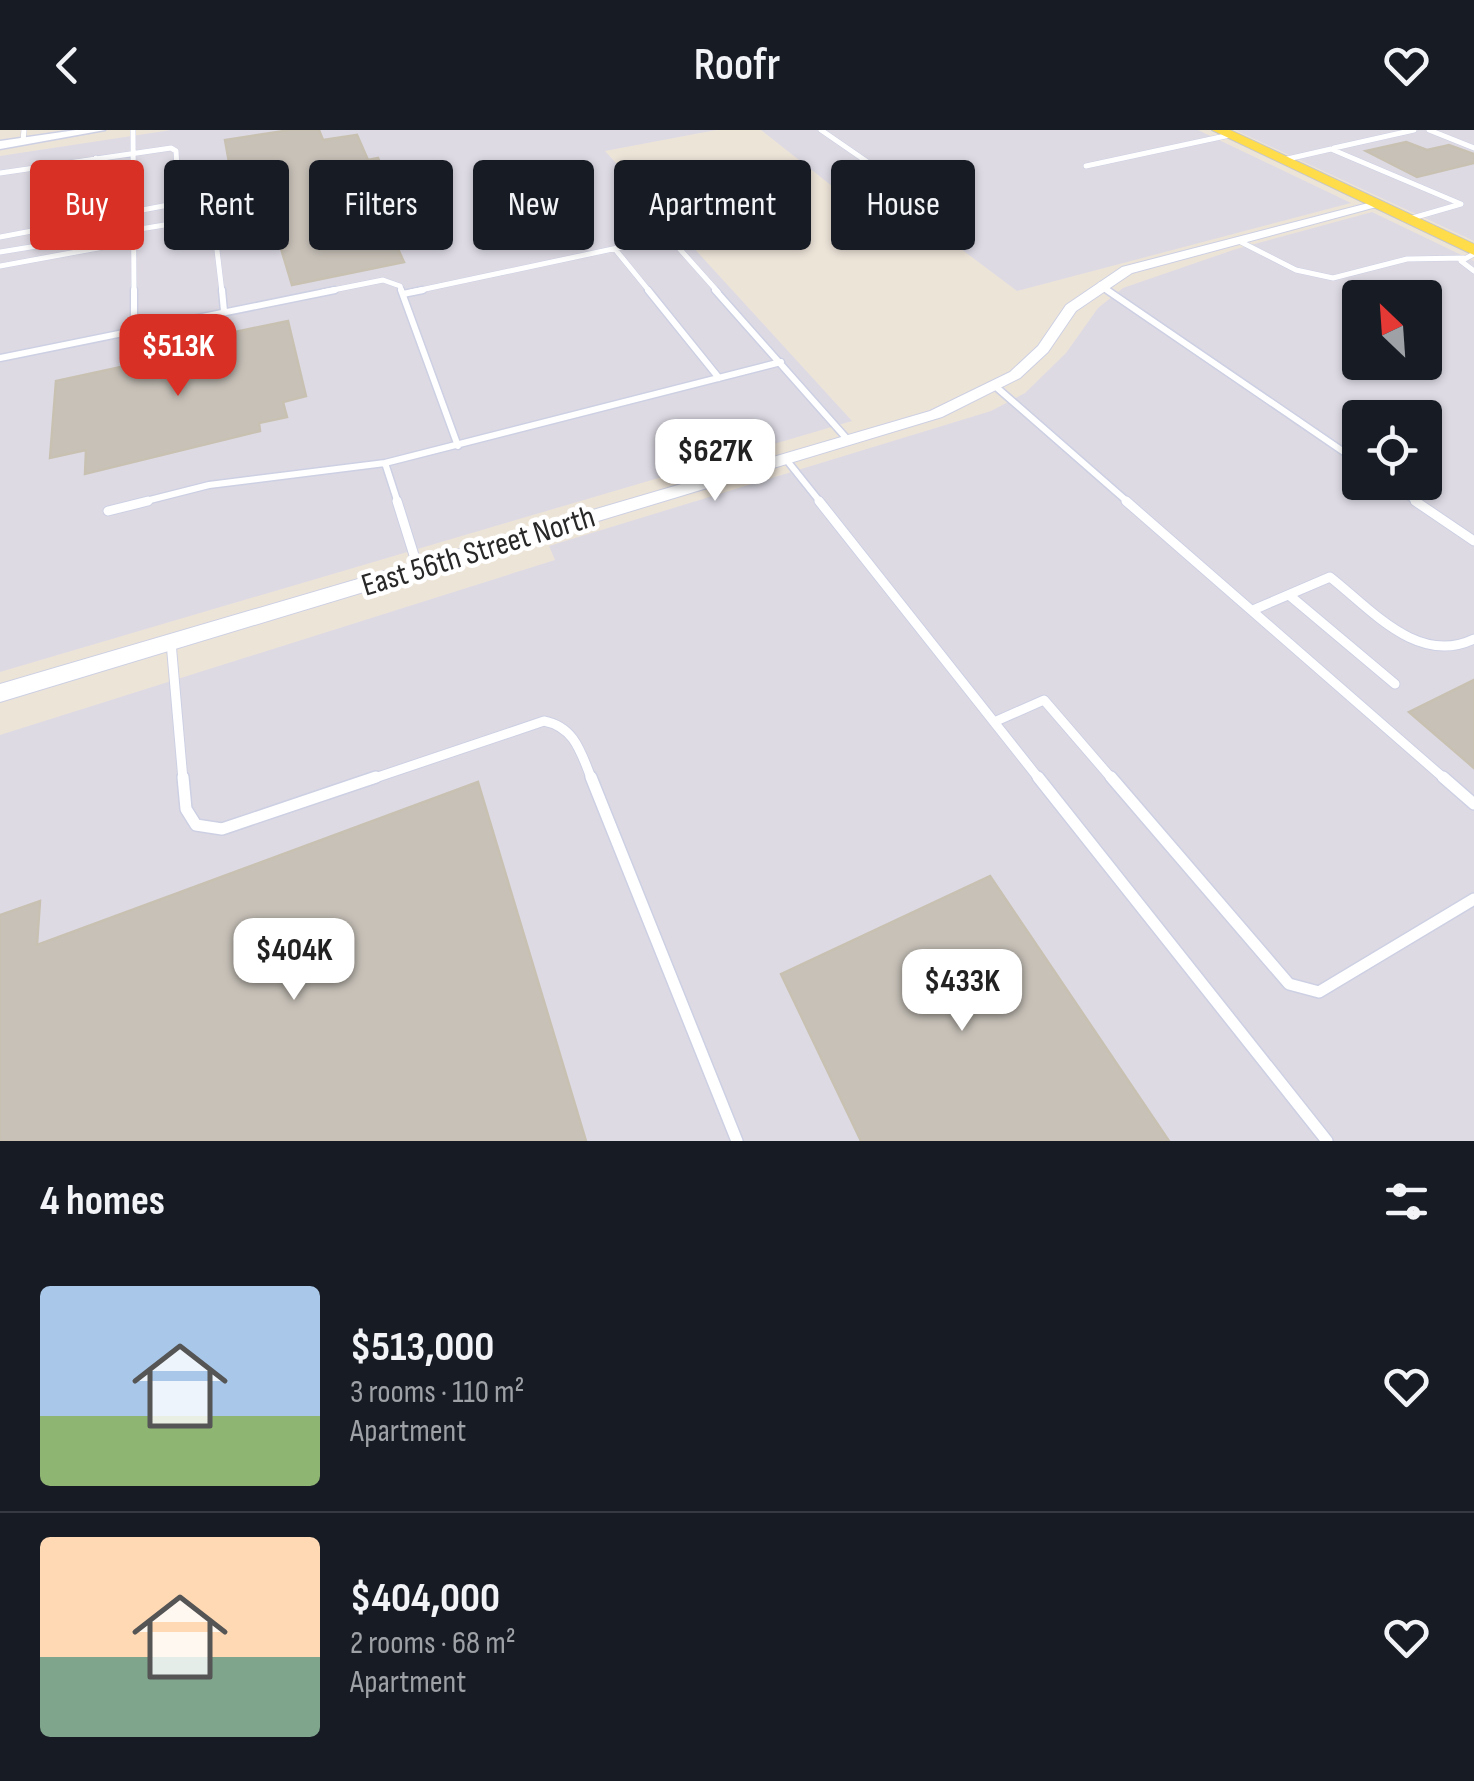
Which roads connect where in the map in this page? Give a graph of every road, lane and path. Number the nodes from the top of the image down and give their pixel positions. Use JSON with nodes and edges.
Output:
{"nodes":[{"id":1,"x":100,"y":130,"type":"edge"},
{"id":2,"x":133,"y":130,"type":"edge"},
{"id":3,"x":820,"y":130,"type":"edge"},
{"id":4,"x":1414,"y":130,"type":"edge"},
{"id":5,"x":1428,"y":130,"type":"edge"},
{"id":6,"x":1225,"y":132,"type":"edge"},
{"id":7,"x":23,"y":136,"type":"edge"},
{"id":8,"x":0,"y":145,"type":"edge"},
{"id":9,"x":1474,"y":148,"type":"edge"},
{"id":10,"x":1332,"y":149,"type":"junction"},
{"id":11,"x":134,"y":152,"type":"junction"},
{"id":12,"x":96,"y":158,"type":"joint"},
{"id":13,"x":133,"y":160,"type":"edge"},
{"id":14,"x":864,"y":160,"type":"edge"},
{"id":15,"x":1283,"y":160,"type":"junction"},
{"id":16,"x":1086,"y":166,"type":"dead end"},
{"id":17,"x":0,"y":173,"type":"edge"},
{"id":18,"x":1474,"y":200,"type":"edge"},
{"id":19,"x":1376,"y":204,"type":"junction"},
{"id":20,"x":1460,"y":204,"type":"junction"},
{"id":21,"x":144,"y":212,"type":"edge"},
{"id":22,"x":1409,"y":219,"type":"junction"},
{"id":23,"x":144,"y":226,"type":"edge"},
{"id":24,"x":30,"y":232,"type":"edge"},
{"id":25,"x":0,"y":237,"type":"edge"},
{"id":26,"x":1238,"y":240,"type":"junction"},
{"id":27,"x":30,"y":246,"type":"edge"},
{"id":28,"x":614,"y":248,"type":"edge"},
{"id":29,"x":87,"y":250,"type":"edge"},
{"id":30,"x":131,"y":250,"type":"edge"},
{"id":31,"x":617,"y":250,"type":"edge"},
{"id":32,"x":680,"y":250,"type":"edge"},
{"id":33,"x":0,"y":252,"type":"edge"},
{"id":34,"x":1471,"y":254,"type":"edge"},
{"id":35,"x":0,"y":266,"type":"edge"},
{"id":36,"x":1474,"y":272,"type":"edge"},
{"id":37,"x":1100,"y":285,"type":"junction"},
{"id":38,"x":402,"y":294,"type":"junction"},
{"id":39,"x":224,"y":312,"type":"junction"},
{"id":40,"x":134,"y":330,"type":"junction"},
{"id":41,"x":0,"y":358,"type":"edge"},
{"id":42,"x":780,"y":362,"type":"junction"},
{"id":43,"x":718,"y":378,"type":"junction"},
{"id":44,"x":996,"y":386,"type":"junction"},
{"id":45,"x":848,"y":440,"type":"junction"},
{"id":46,"x":458,"y":446,"type":"junction"},
{"id":47,"x":1342,"y":451,"type":"edge"},
{"id":48,"x":785,"y":458,"type":"junction"},
{"id":49,"x":385,"y":463,"type":"junction"},
{"id":50,"x":1414,"y":500,"type":"edge"},
{"id":51,"x":108,"y":511,"type":"dead end"},
{"id":52,"x":1474,"y":542,"type":"edge"},
{"id":53,"x":418,"y":568,"type":"junction"},
{"id":54,"x":1288,"y":595,"type":"junction"},
{"id":55,"x":1253,"y":610,"type":"junction"},
{"id":56,"x":1474,"y":638,"type":"edge"},
{"id":57,"x":171,"y":642,"type":"junction"},
{"id":58,"x":1395,"y":684,"type":"dead end"},
{"id":59,"x":0,"y":693,"type":"edge"},
{"id":60,"x":994,"y":722,"type":"junction"},
{"id":61,"x":1474,"y":804,"type":"edge"},
{"id":62,"x":1474,"y":899,"type":"edge"},
{"id":63,"x":737,"y":1141,"type":"edge"},
{"id":64,"x":1327,"y":1141,"type":"edge"}],
"edges":[{"from":1,"to":7,"type":"main road"},
{"from":2,"to":11,"type":"lane"},
{"from":3,"to":14,"type":"lane"},
{"from":4,"to":10,"type":"lane"},
{"from":5,"to":9,"type":"lane"},
{"from":6,"to":15,"type":"main road"},
{"from":6,"to":16,"type":"lane"},
{"from":7,"to":8,"type":"main road"},
{"from":10,"to":15,"type":"lane"},
{"from":10,"to":20,"type":"lane"},
{"from":11,"to":12,"type":"lane"},
{"from":11,"to":13,"type":"lane"},
{"from":11,"to":21,"type":"lane"},
{"from":12,"to":17,"type":"lane"},
{"from":15,"to":19,"type":"main road"},
{"from":18,"to":20,"type":"lane"},
{"from":19,"to":22,"type":"main road"},
{"from":19,"to":26,"type":"street","name":"East 56th Street North"},
{"from":20,"to":22,"type":"lane"},
{"from":22,"to":34,"type":"main road"},
{"from":23,"to":39,"type":"lane"},
{"from":24,"to":25,"type":"lane"},
{"from":26,"to":34,"type":"lane"},
{"from":26,"to":37,"type":"street","name":"East 56th Street North"},
{"from":27,"to":33,"type":"lane"},
{"from":28,"to":38,"type":"lane"},
{"from":29,"to":35,"type":"lane"},
{"from":30,"to":40,"type":"lane"},
{"from":31,"to":43,"type":"lane"},
{"from":32,"to":42,"type":"lane"},
{"from":34,"to":36,"type":"lane"},
{"from":37,"to":44,"type":"street","name":"East 56th Street North"},
{"from":37,"to":47,"type":"lane"},
{"from":38,"to":39,"type":"lane"},
{"from":38,"to":46,"type":"lane"},
{"from":39,"to":40,"type":"lane"},
{"from":40,"to":41,"type":"lane"},
{"from":42,"to":43,"type":"lane"},
{"from":42,"to":45,"type":"lane"},
{"from":43,"to":46,"type":"lane"},
{"from":44,"to":45,"type":"street","name":"East 56th Street North"},
{"from":44,"to":55,"type":"lane"},
{"from":45,"to":48,"type":"street","name":"East 56th Street North"},
{"from":46,"to":49,"type":"lane"},
{"from":48,"to":53,"type":"street","name":"East 56th Street North"},
{"from":48,"to":60,"type":"lane"},
{"from":49,"to":51,"type":"lane"},
{"from":49,"to":53,"type":"lane"},
{"from":50,"to":52,"type":"lane"},
{"from":53,"to":57,"type":"street","name":"East 56th Street North"},
{"from":54,"to":55,"type":"lane"},
{"from":54,"to":56,"type":"lane"},
{"from":54,"to":58,"type":"lane"},
{"from":55,"to":61,"type":"lane"},
{"from":57,"to":59,"type":"street","name":"East 56th Street North"},
{"from":57,"to":63,"type":"lane"},
{"from":60,"to":62,"type":"lane"},
{"from":60,"to":64,"type":"lane"}]}
